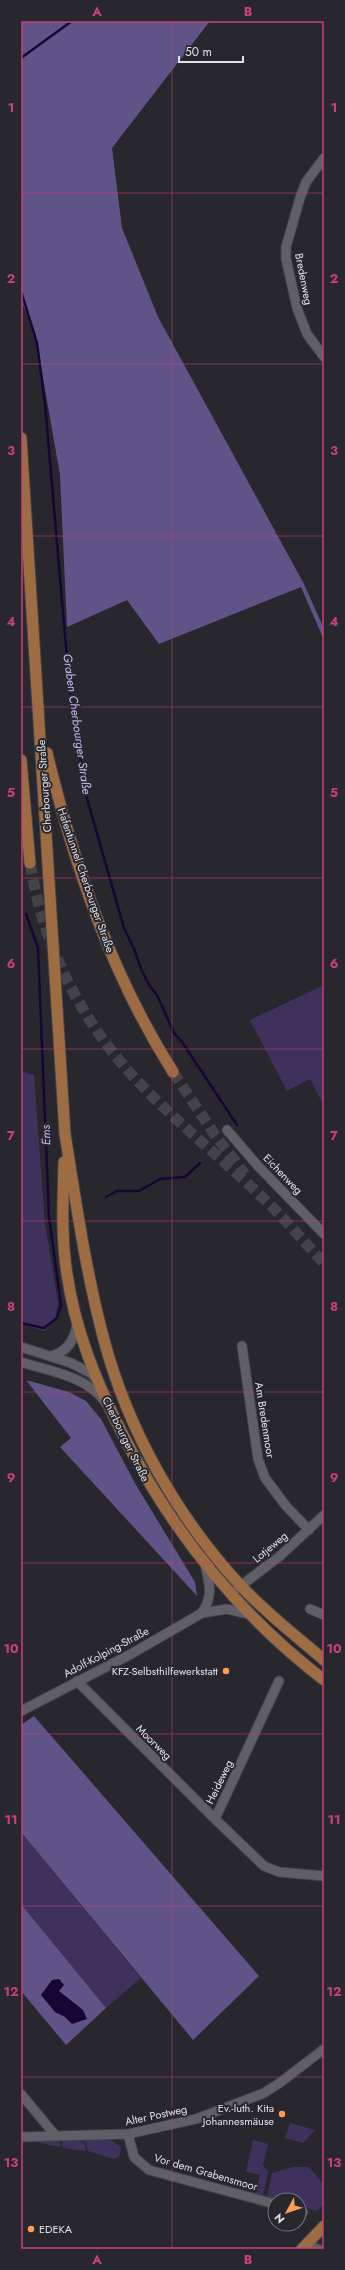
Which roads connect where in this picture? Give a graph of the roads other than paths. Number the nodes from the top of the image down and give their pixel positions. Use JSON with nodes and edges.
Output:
{"nodes":[{"id":1,"x":324,"y":158,"type":"edge"},
{"id":2,"x":324,"y":358,"type":"edge"},
{"id":3,"x":21,"y":438,"type":"edge"},
{"id":4,"x":25,"y":506,"type":"junction"},
{"id":5,"x":21,"y":555,"type":"edge"},
{"id":6,"x":40,"y":723,"type":"junction"},
{"id":7,"x":21,"y":760,"type":"edge"},
{"id":8,"x":30,"y":863,"type":"tunnel mouth"},
{"id":9,"x":173,"y":1072,"type":"tunnel mouth"},
{"id":10,"x":227,"y":1130,"type":"dead end"},
{"id":11,"x":65,"y":1134,"type":"junction"},
{"id":12,"x":324,"y":1234,"type":"edge"},
{"id":13,"x":77,"y":1323,"type":"junction"},
{"id":14,"x":242,"y":1346,"type":"dead end"},
{"id":15,"x":21,"y":1347,"type":"edge"},
{"id":16,"x":51,"y":1356,"type":"junction"},
{"id":17,"x":110,"y":1361,"type":"junction"},
{"id":18,"x":21,"y":1362,"type":"edge"},
{"id":19,"x":96,"y":1376,"type":"junction"},
{"id":20,"x":80,"y":1381,"type":"junction"},
{"id":21,"x":126,"y":1403,"type":"junction"},
{"id":22,"x":111,"y":1412,"type":"junction"},
{"id":23,"x":324,"y":1515,"type":"edge"},
{"id":24,"x":309,"y":1530,"type":"junction"},
{"id":25,"x":205,"y":1564,"type":"junction"},
{"id":26,"x":241,"y":1586,"type":"junction"},
{"id":27,"x":230,"y":1594,"type":"junction"},
{"id":28,"x":310,"y":1609,"type":"dead end"},
{"id":29,"x":202,"y":1613,"type":"junction"},
{"id":30,"x":248,"y":1614,"type":"junction"},
{"id":31,"x":324,"y":1615,"type":"edge"},
{"id":32,"x":324,"y":1660,"type":"edge"},
{"id":33,"x":324,"y":1680,"type":"edge"},
{"id":34,"x":77,"y":1681,"type":"junction"},
{"id":35,"x":279,"y":1681,"type":"dead end"},
{"id":36,"x":21,"y":1711,"type":"edge"},
{"id":37,"x":215,"y":1819,"type":"junction"},
{"id":38,"x":324,"y":1876,"type":"edge"},
{"id":39,"x":324,"y":2049,"type":"edge"},
{"id":40,"x":21,"y":2094,"type":"edge"},
{"id":41,"x":128,"y":2134,"type":"junction"},
{"id":42,"x":55,"y":2135,"type":"junction"},
{"id":43,"x":21,"y":2136,"type":"edge"},
{"id":44,"x":267,"y":2202,"type":"edge"},
{"id":45,"x":324,"y":2226,"type":"edge"},
{"id":46,"x":304,"y":2247,"type":"edge"},
{"id":47,"x":318,"y":2249,"type":"edge"}],
"edges":[{"from":1,"to":2,"type":"street","name":"Bredenweg"},
{"from":3,"to":4,"type":"main road","name":"Cherbourger Straße"},
{"from":4,"to":5,"type":"main road"},
{"from":4,"to":6,"type":"main road","name":"Cherbourger Straße"},
{"from":6,"to":9,"type":"main road","name":"Hafentunnel Cherbourger Straße"},
{"from":6,"to":11,"type":"main road","name":"Cherbourger Straße"},
{"from":7,"to":8,"type":"main road"},
{"from":10,"to":12,"type":"street","name":"Eichenweg"},
{"from":11,"to":13,"type":"main road","name":"Cherbourger Straße"},
{"from":11,"to":17,"type":"main road","name":"Cherbourger Straße"},
{"from":13,"to":16,"type":"street"},
{"from":13,"to":19,"type":"main road","name":"Cherbourger Straße"},
{"from":14,"to":24,"type":"street","name":"Am Bredenmoor"},
{"from":15,"to":16,"type":"street"},
{"from":16,"to":19,"type":"street"},
{"from":17,"to":19,"type":"main road"},
{"from":17,"to":21,"type":"main road","name":"Cherbourger Straße"},
{"from":18,"to":20,"type":"street"},
{"from":19,"to":20,"type":"street"},
{"from":19,"to":21,"type":"main road"},
{"from":19,"to":22,"type":"main road","name":"Cherbourger Straße"},
{"from":20,"to":22,"type":"street"},
{"from":21,"to":26,"type":"main road","name":"Cherbourger Straße"},
{"from":22,"to":25,"type":"main road","name":"Cherbourger Straße"},
{"from":23,"to":24,"type":"street","name":"Lotjeweg"},
{"from":24,"to":26,"type":"street","name":"Lotjeweg"},
{"from":25,"to":27,"type":"main road","name":"Cherbourger Straße"},
{"from":25,"to":29,"type":"street"},
{"from":26,"to":27,"type":"street","name":"Lotjeweg"},
{"from":26,"to":32,"type":"main road","name":"Cherbourger Straße"},
{"from":27,"to":30,"type":"main road","name":"Cherbourger Straße"},
{"from":28,"to":31,"type":"street"},
{"from":29,"to":30,"type":"street","name":"Adolf-Kolping-Straße"},
{"from":29,"to":34,"type":"street","name":"Adolf-Kolping-Straße"},
{"from":30,"to":33,"type":"main road","name":"Cherbourger Straße"},
{"from":34,"to":36,"type":"street","name":"Adolf-Kolping-Straße"},
{"from":34,"to":37,"type":"street","name":"Moorweg"},
{"from":35,"to":37,"type":"street","name":"Heideweg"},
{"from":37,"to":38,"type":"street","name":"Heideweg"},
{"from":39,"to":41,"type":"street","name":"Alter Postweg"},
{"from":40,"to":42,"type":"street"},
{"from":41,"to":42,"type":"street","name":"Alter Postweg"},
{"from":41,"to":44,"type":"street","name":"Vor dem Grabensmoor"},
{"from":42,"to":43,"type":"street","name":"Alter Postweg"},
{"from":45,"to":46,"type":"main road"},
{"from":46,"to":47,"type":"street"}]}
